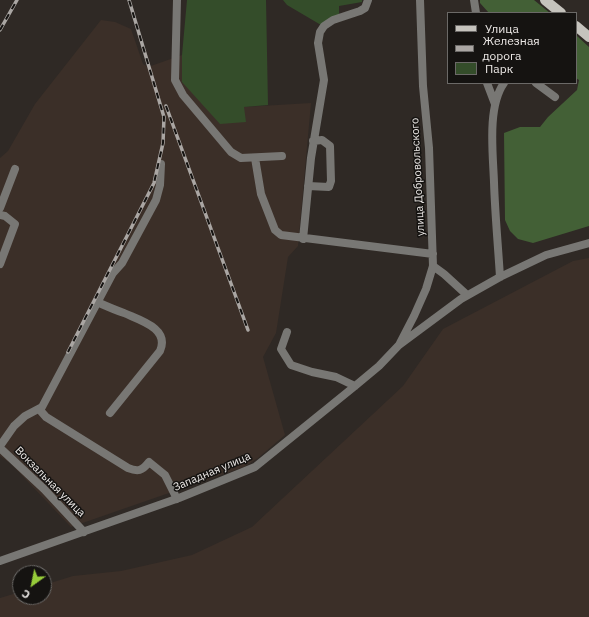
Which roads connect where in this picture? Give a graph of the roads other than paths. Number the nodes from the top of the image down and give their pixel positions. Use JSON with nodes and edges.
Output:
{"nodes":[{"id":1,"x":177,"y":0,"type":"edge"},
{"id":2,"x":368,"y":0,"type":"edge"},
{"id":3,"x":420,"y":0,"type":"edge"},
{"id":4,"x":474,"y":0,"type":"edge"},
{"id":5,"x":545,"y":0,"type":"edge"},
{"id":6,"x":476,"y":12,"type":"edge"},
{"id":7,"x":559,"y":12,"type":"edge"},
{"id":8,"x":577,"y":27,"type":"edge"},
{"id":9,"x":589,"y":37,"type":"edge"},
{"id":10,"x":487,"y":84,"type":"edge"},
{"id":11,"x":503,"y":84,"type":"edge"},
{"id":12,"x":537,"y":84,"type":"edge"},
{"id":13,"x":555,"y":97,"type":"dead end"},
{"id":14,"x":495,"y":104,"type":"junction"},
{"id":15,"x":313,"y":141,"type":"junction"},
{"id":16,"x":282,"y":156,"type":"dead end"},
{"id":17,"x":255,"y":158,"type":"junction"},
{"id":18,"x":161,"y":164,"type":"dead end"},
{"id":19,"x":15,"y":168,"type":"dead end"},
{"id":20,"x":308,"y":186,"type":"junction"},
{"id":21,"x":0,"y":208,"type":"edge"},
{"id":22,"x":0,"y":215,"type":"edge"},
{"id":23,"x":303,"y":239,"type":"junction"},
{"id":24,"x":589,"y":243,"type":"edge"},
{"id":25,"x":433,"y":254,"type":"junction"},
{"id":26,"x":0,"y":264,"type":"edge"},
{"id":27,"x":433,"y":266,"type":"junction"},
{"id":28,"x":500,"y":277,"type":"junction"},
{"id":29,"x":468,"y":295,"type":"junction"},
{"id":30,"x":98,"y":302,"type":"junction"},
{"id":31,"x":287,"y":332,"type":"dead end"},
{"id":32,"x":399,"y":345,"type":"junction"},
{"id":33,"x":355,"y":386,"type":"junction"},
{"id":34,"x":39,"y":409,"type":"junction"},
{"id":35,"x":110,"y":413,"type":"dead end"},
{"id":36,"x":0,"y":447,"type":"edge"},
{"id":37,"x":177,"y":499,"type":"junction"},
{"id":38,"x":84,"y":532,"type":"junction"},
{"id":39,"x":0,"y":561,"type":"edge"}],
"edges":[{"from":1,"to":17,"type":"street"},
{"from":2,"to":15,"type":"street"},
{"from":3,"to":25,"type":"street","name":"улица Добровольского"},
{"from":4,"to":6,"type":"street"},
{"from":5,"to":7,"type":"main road"},
{"from":8,"to":9,"type":"main road"},
{"from":10,"to":14,"type":"street"},
{"from":11,"to":14,"type":"street"},
{"from":12,"to":13,"type":"street"},
{"from":14,"to":28,"type":"street"},
{"from":15,"to":20,"type":"street"},
{"from":15,"to":20,"type":"street"},
{"from":16,"to":17,"type":"street"},
{"from":17,"to":23,"type":"street"},
{"from":18,"to":30,"type":"street"},
{"from":19,"to":21,"type":"street"},
{"from":20,"to":23,"type":"street"},
{"from":22,"to":26,"type":"street"},
{"from":23,"to":25,"type":"street"},
{"from":24,"to":28,"type":"street"},
{"from":25,"to":27,"type":"street","name":"улица Добровольского"},
{"from":27,"to":29,"type":"street"},
{"from":27,"to":32,"type":"street","name":"улица Добровольского"},
{"from":28,"to":29,"type":"street"},
{"from":29,"to":32,"type":"street"},
{"from":30,"to":34,"type":"street"},
{"from":30,"to":35,"type":"street"},
{"from":31,"to":33,"type":"street"},
{"from":32,"to":33,"type":"street","name":"Западная улица"},
{"from":33,"to":37,"type":"street","name":"Западная улица"},
{"from":34,"to":36,"type":"street"},
{"from":34,"to":37,"type":"street"},
{"from":36,"to":38,"type":"street","name":"Вокзальная улица"},
{"from":37,"to":38,"type":"street","name":"Западная улица"},
{"from":38,"to":39,"type":"street","name":"Западная улица"}]}
